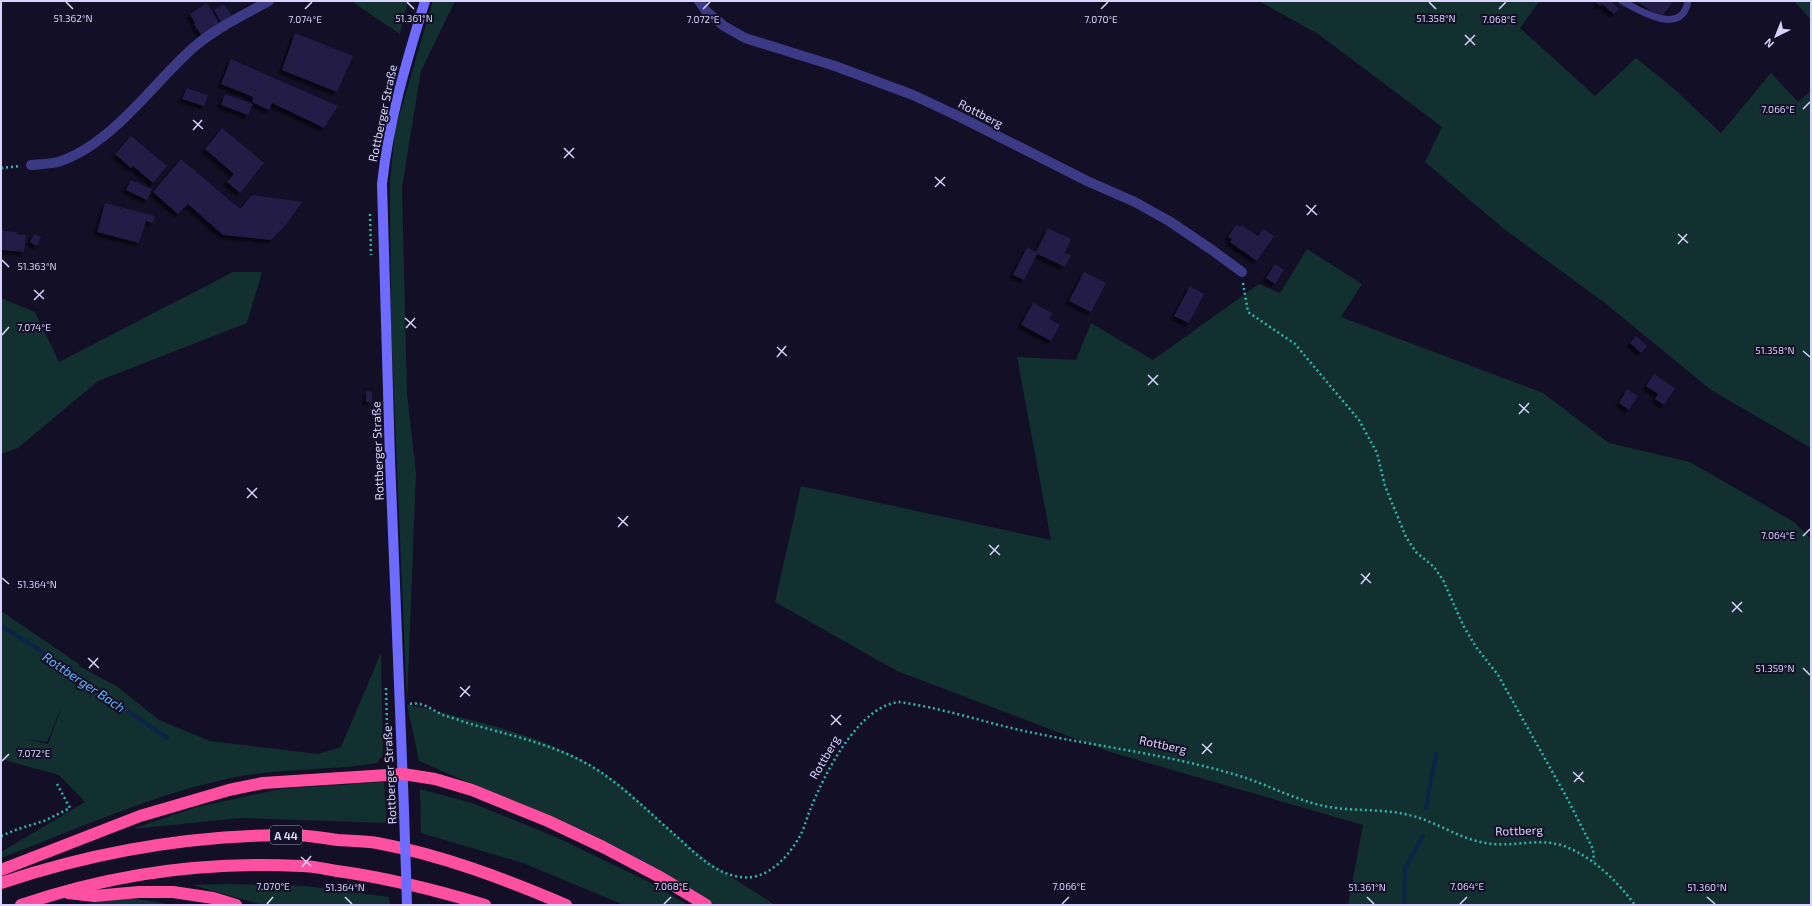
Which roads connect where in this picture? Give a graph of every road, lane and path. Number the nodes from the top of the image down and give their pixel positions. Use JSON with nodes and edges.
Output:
{"nodes":[{"id":1,"x":269,"y":1,"type":"edge"},
{"id":2,"x":425,"y":1,"type":"edge"},
{"id":3,"x":699,"y":1,"type":"edge"},
{"id":4,"x":1622,"y":1,"type":"edge"},
{"id":5,"x":1688,"y":1,"type":"edge"},
{"id":6,"x":31,"y":165,"type":"joint"},
{"id":7,"x":1,"y":168,"type":"edge"},
{"id":8,"x":1242,"y":272,"type":"joint"},
{"id":9,"x":399,"y":708,"type":"junction"},
{"id":10,"x":403,"y":774,"type":"junction"},
{"id":11,"x":57,"y":784,"type":"dead end"},
{"id":12,"x":1,"y":836,"type":"edge"},
{"id":13,"x":1594,"y":862,"type":"junction"},
{"id":14,"x":1,"y":870,"type":"edge"},
{"id":15,"x":1,"y":883,"type":"edge"},
{"id":16,"x":59,"y":892,"type":"junction"},
{"id":17,"x":21,"y":905,"type":"edge"},
{"id":18,"x":236,"y":905,"type":"edge"},
{"id":19,"x":407,"y":905,"type":"edge"},
{"id":20,"x":485,"y":905,"type":"edge"},
{"id":21,"x":566,"y":905,"type":"edge"},
{"id":22,"x":706,"y":905,"type":"edge"},
{"id":23,"x":1635,"y":905,"type":"edge"}],
"edges":[{"from":1,"to":6,"type":"street"},
{"from":2,"to":9,"type":"main road","name":"Rottberger Straße"},
{"from":3,"to":8,"type":"street","name":"Rottberg"},
{"from":4,"to":5,"type":"lane"},
{"from":6,"to":7,"type":"path"},
{"from":8,"to":13,"type":"path"},
{"from":9,"to":10,"type":"main road","name":"Rottberger Straße"},
{"from":9,"to":13,"type":"path","name":"Rottberg"},
{"from":10,"to":14,"type":"highway"},
{"from":10,"to":19,"type":"main road","name":"Rottberger Straße","bridge":true},
{"from":10,"to":22,"type":"highway"},
{"from":11,"to":12,"type":"path"},
{"from":13,"to":23,"type":"path","name":"Rottberg"},
{"from":15,"to":21,"type":"highway","number":"A 44"},
{"from":16,"to":17,"type":"highway"},
{"from":16,"to":18,"type":"highway"},
{"from":16,"to":20,"type":"highway"}]}
